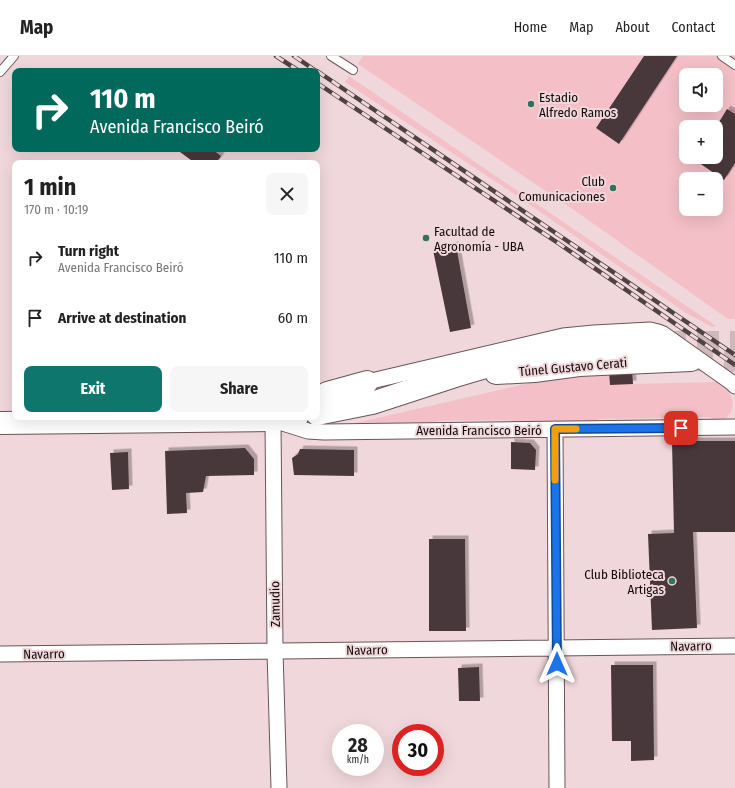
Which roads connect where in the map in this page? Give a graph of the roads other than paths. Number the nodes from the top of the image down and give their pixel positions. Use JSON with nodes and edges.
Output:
{"nodes":[{"id":1,"x":14,"y":56,"type":"edge"},
{"id":2,"x":331,"y":56,"type":"edge"},
{"id":3,"x":722,"y":56,"type":"edge"},
{"id":4,"x":735,"y":65,"type":"edge"},
{"id":5,"x":353,"y":70,"type":"dead end"},
{"id":6,"x":0,"y":72,"type":"edge"},
{"id":7,"x":664,"y":342,"type":"tunnel mouth"},
{"id":8,"x":691,"y":360,"type":"tunnel mouth"},
{"id":9,"x":455,"y":376,"type":"junction"},
{"id":10,"x":367,"y":382,"type":"joint"},
{"id":11,"x":735,"y":386,"type":"edge"},
{"id":12,"x":320,"y":399,"type":"edge"},
{"id":13,"x":320,"y":413,"type":"edge"},
{"id":14,"x":273,"y":420,"type":"junction"},
{"id":15,"x":0,"y":423,"type":"edge"},
{"id":16,"x":733,"y":424,"type":"edge"},
{"id":17,"x":555,"y":429,"type":"junction"},
{"id":18,"x":735,"y":646,"type":"edge"},
{"id":19,"x":556,"y":648,"type":"junction"},
{"id":20,"x":275,"y":651,"type":"junction"},
{"id":21,"x":0,"y":654,"type":"edge"},
{"id":22,"x":279,"y":788,"type":"edge"},
{"id":23,"x":557,"y":788,"type":"edge"}],
"edges":[{"from":1,"to":6,"type":"lane"},
{"from":2,"to":5,"type":"lane"},
{"from":3,"to":4,"type":"lane"},
{"from":7,"to":9,"type":"main road","name":"Túnel Gustavo Cerati"},
{"from":8,"to":9,"type":"main road","name":"Túnel Gustavo Cerati"},
{"from":9,"to":13,"type":"main road","name":"Túnel Gustavo Cerati"},
{"from":10,"to":11,"type":"street"},
{"from":10,"to":12,"type":"main road"},
{"from":14,"to":15,"type":"main road","name":"Avenida Francisco Beiró"},
{"from":14,"to":17,"type":"street","name":"Avenida Francisco Beiró"},
{"from":14,"to":20,"type":"street","name":"Zamudio"},
{"from":16,"to":17,"type":"street","name":"Avenida Francisco Beiró"},
{"from":17,"to":19,"type":"street"},
{"from":18,"to":19,"type":"street","name":"Navarro"},
{"from":19,"to":20,"type":"street","name":"Navarro"},
{"from":19,"to":23,"type":"street"},
{"from":20,"to":21,"type":"street","name":"Navarro"},
{"from":20,"to":22,"type":"street","name":"Zamudio"}]}
